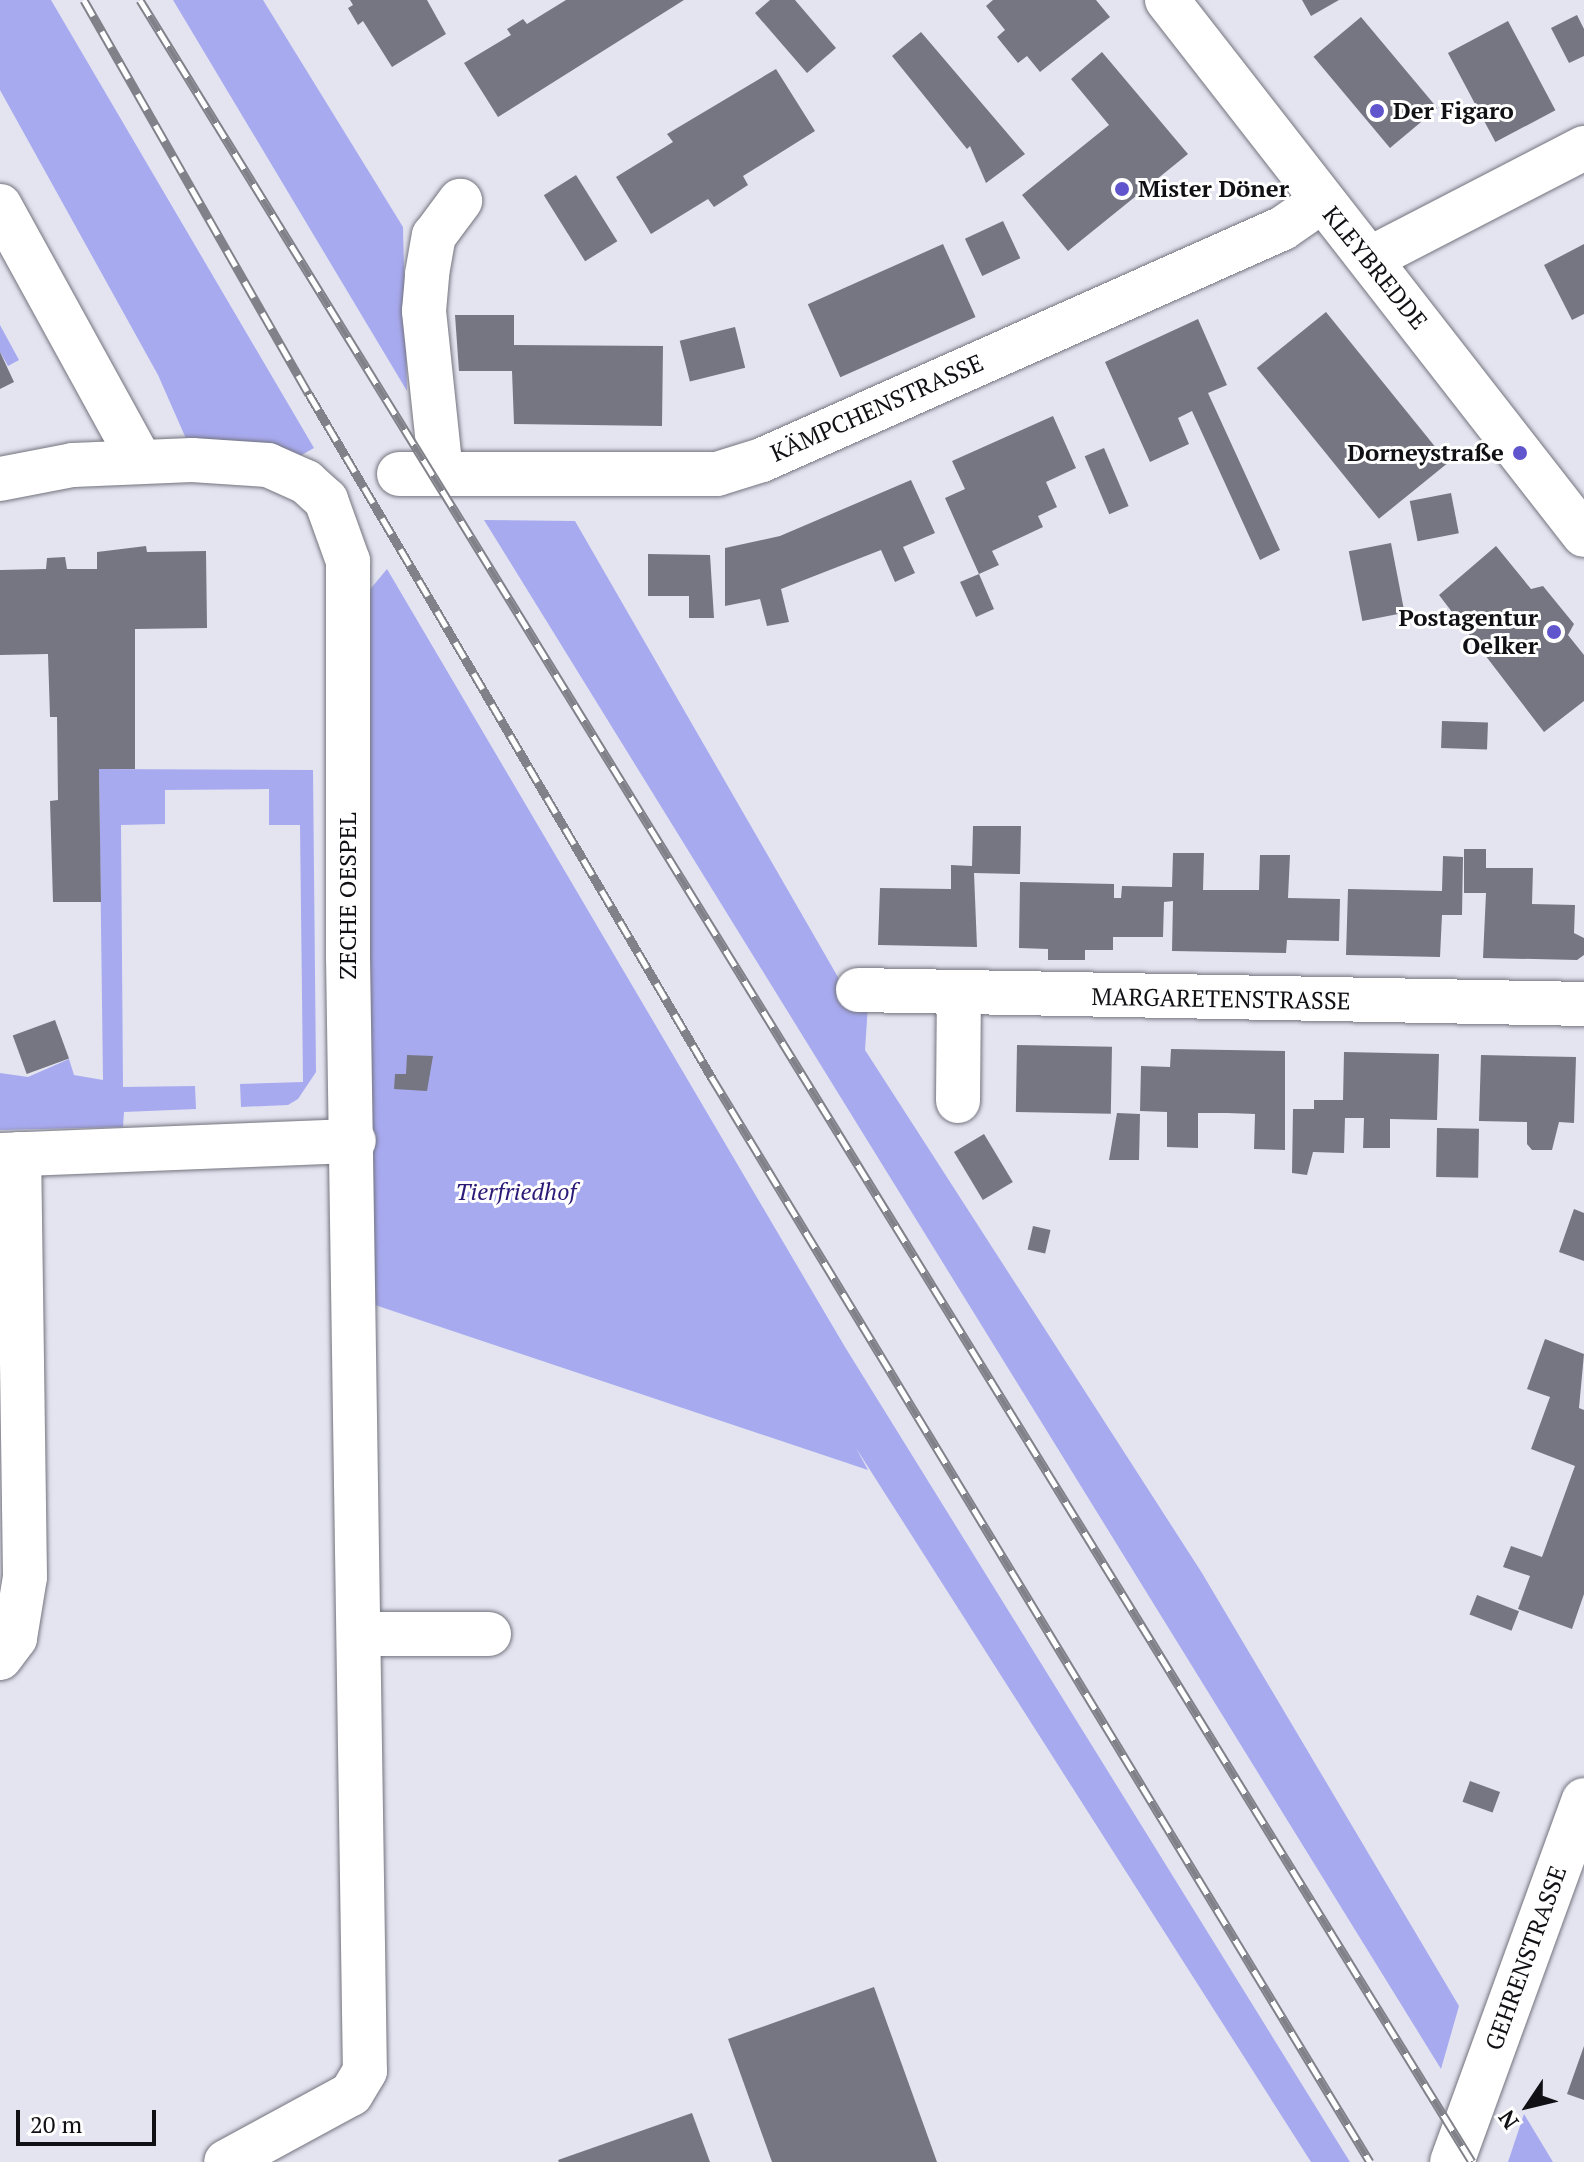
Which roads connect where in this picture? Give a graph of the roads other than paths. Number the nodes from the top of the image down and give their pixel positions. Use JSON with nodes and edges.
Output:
{"nodes":[{"id":1,"x":1167,"y":0,"type":"edge"},
{"id":2,"x":1584,"y":148,"type":"edge"},
{"id":3,"x":460,"y":201,"type":"dead end"},
{"id":4,"x":1322,"y":201,"type":"junction"},
{"id":5,"x":0,"y":206,"type":"edge"},
{"id":6,"x":1371,"y":258,"type":"junction"},
{"id":7,"x":141,"y":462,"type":"junction"},
{"id":8,"x":0,"y":479,"type":"edge"},
{"id":9,"x":1584,"y":535,"type":"edge"},
{"id":10,"x":858,"y":990,"type":"dead end"},
{"id":11,"x":959,"y":995,"type":"junction"},
{"id":12,"x":1584,"y":1004,"type":"edge"},
{"id":13,"x":958,"y":1101,"type":"dead end"},
{"id":14,"x":354,"y":1141,"type":"junction"},
{"id":15,"x":10,"y":1154,"type":"edge"},
{"id":16,"x":361,"y":1634,"type":"junction"},
{"id":17,"x":489,"y":1634,"type":"dead end"},
{"id":18,"x":0,"y":1658,"type":"edge"},
{"id":19,"x":1584,"y":1800,"type":"edge"},
{"id":20,"x":226,"y":2162,"type":"edge"},
{"id":21,"x":1452,"y":2162,"type":"edge"}],
"edges":[{"from":1,"to":4,"type":"street","name":"KLEYBREDDE"},
{"from":2,"to":6,"type":"street"},
{"from":3,"to":4,"type":"street","name":"KÄMPCHENSTRASSE"},
{"from":4,"to":6,"type":"street","name":"KLEYBREDDE"},
{"from":5,"to":7,"type":"street"},
{"from":6,"to":9,"type":"street","name":"KLEYBREDDE"},
{"from":7,"to":8,"type":"street","name":"ZECHE OESPEL"},
{"from":7,"to":14,"type":"street","name":"ZECHE OESPEL"},
{"from":10,"to":11,"type":"street","name":"MARGARETENSTRASSE"},
{"from":11,"to":12,"type":"street","name":"MARGARETENSTRASSE"},
{"from":11,"to":13,"type":"street"},
{"from":14,"to":15,"type":"street"},
{"from":14,"to":16,"type":"street","name":"ZECHE OESPEL"},
{"from":15,"to":18,"type":"street"},
{"from":16,"to":17,"type":"street"},
{"from":16,"to":20,"type":"street","name":"ZECHE OESPEL"},
{"from":19,"to":21,"type":"street","name":"GEHRENSTRASSE"}]}
